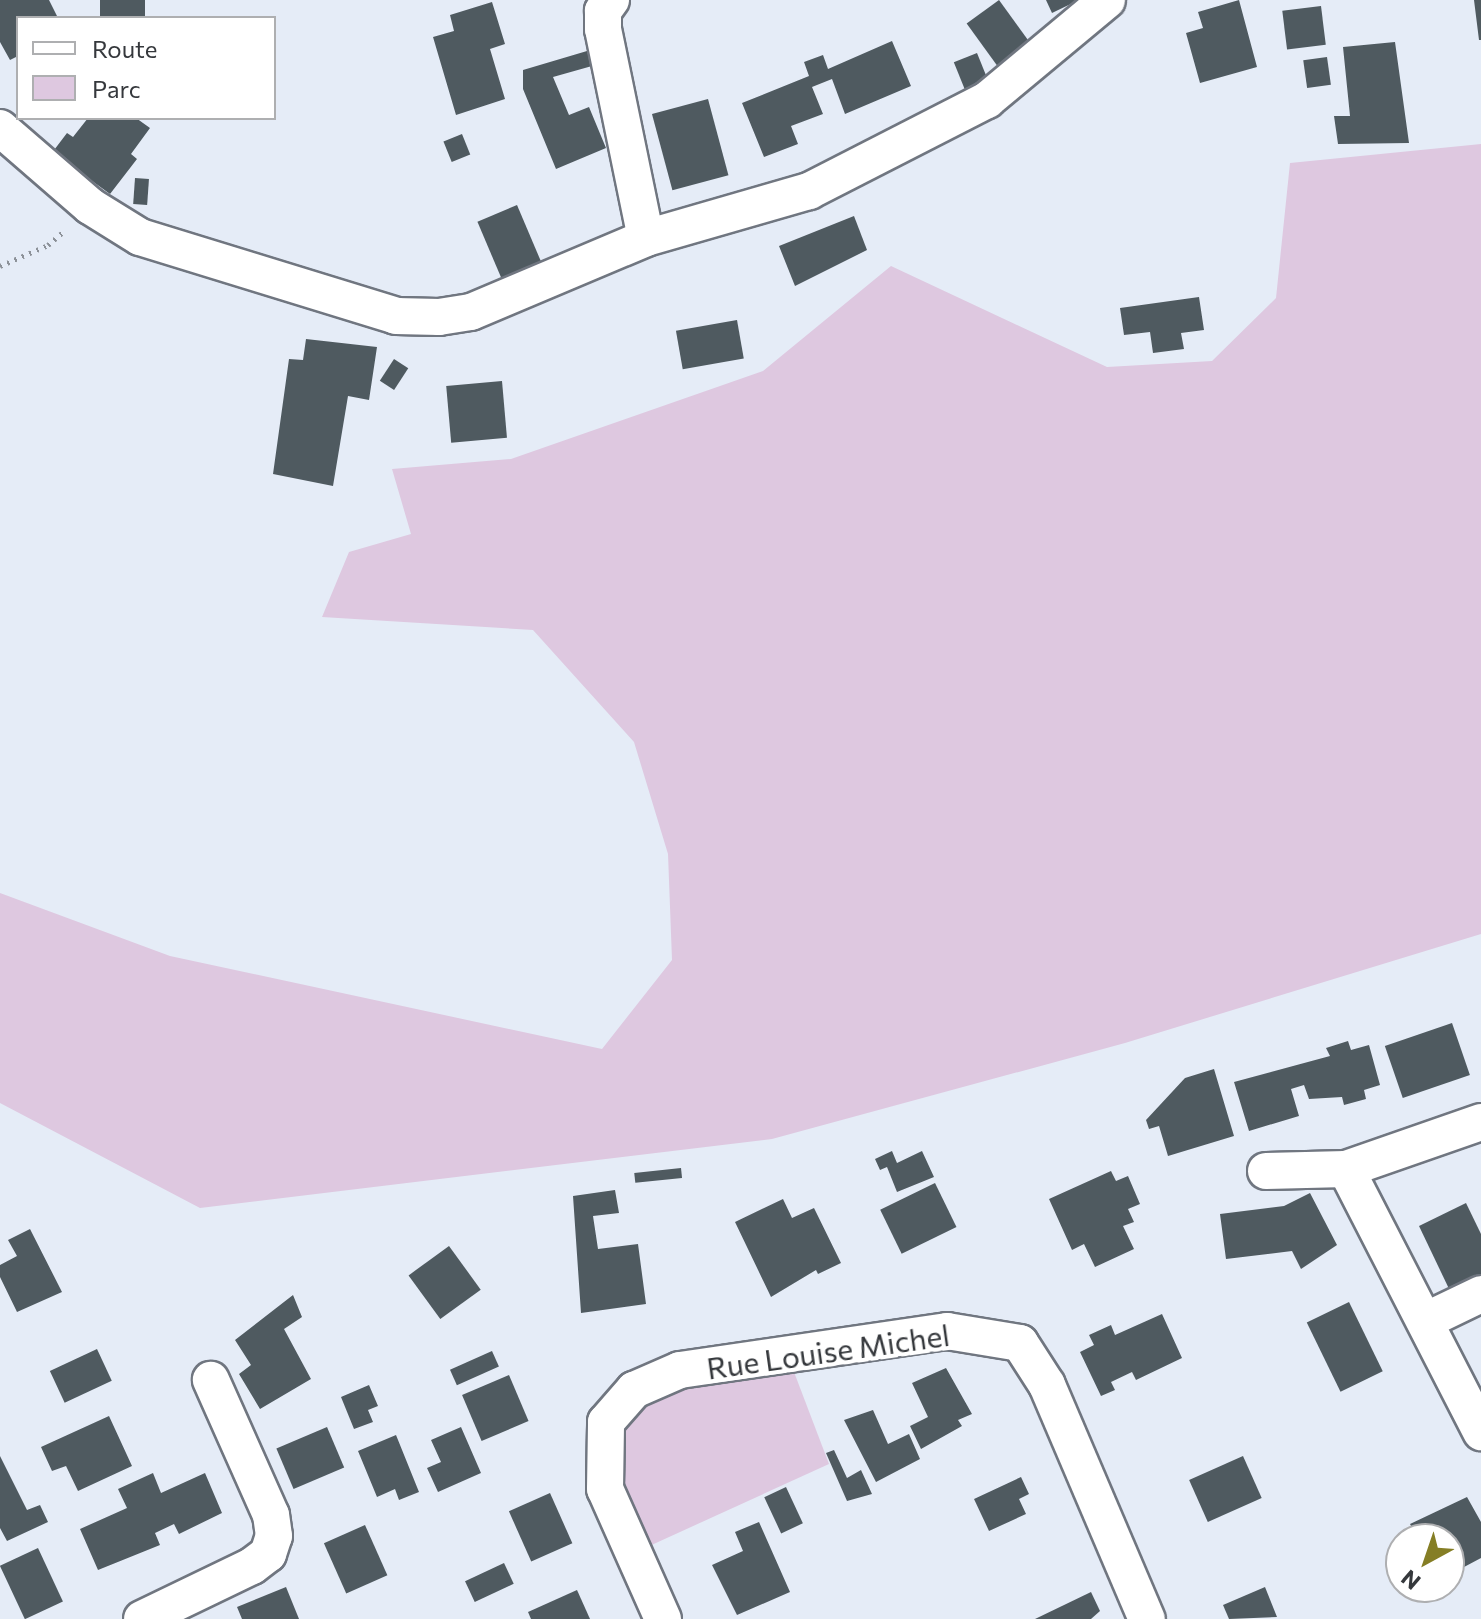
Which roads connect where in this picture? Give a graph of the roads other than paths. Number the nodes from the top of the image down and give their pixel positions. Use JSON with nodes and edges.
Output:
{"nodes":[{"id":1,"x":611,"y":0,"type":"edge"},
{"id":2,"x":1107,"y":0,"type":"edge"},
{"id":3,"x":0,"y":128,"type":"edge"},
{"id":4,"x":646,"y":238,"type":"junction"},
{"id":5,"x":1481,"y":1122,"type":"edge"},
{"id":6,"x":1346,"y":1169,"type":"junction"},
{"id":7,"x":1266,"y":1171,"type":"dead end"},
{"id":8,"x":1481,"y":1294,"type":"edge"},
{"id":9,"x":1425,"y":1321,"type":"junction"},
{"id":10,"x":211,"y":1380,"type":"dead end"},
{"id":11,"x":1481,"y":1432,"type":"edge"},
{"id":12,"x":142,"y":1619,"type":"edge"},
{"id":13,"x":663,"y":1619,"type":"edge"},
{"id":14,"x":1147,"y":1619,"type":"edge"}],
"edges":[{"from":1,"to":4,"type":"street"},
{"from":2,"to":4,"type":"street"},
{"from":3,"to":4,"type":"street"},
{"from":5,"to":6,"type":"street"},
{"from":6,"to":7,"type":"street"},
{"from":6,"to":9,"type":"street"},
{"from":8,"to":9,"type":"street"},
{"from":9,"to":11,"type":"street"},
{"from":10,"to":12,"type":"street"},
{"from":13,"to":14,"type":"street","name":"Rue Louise Michel"}]}
